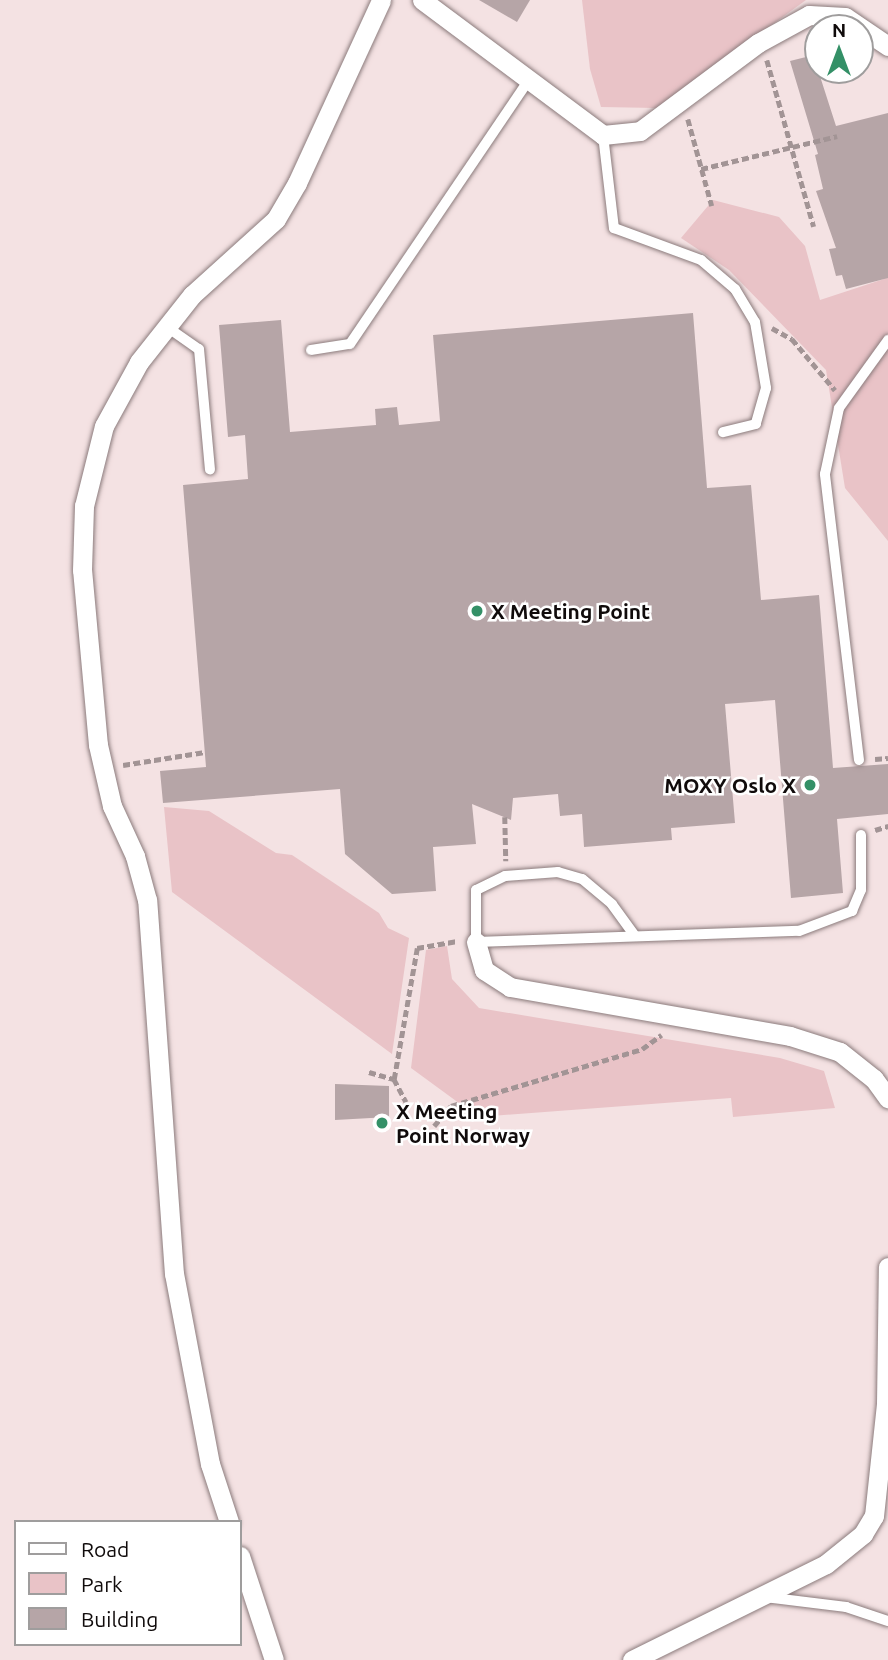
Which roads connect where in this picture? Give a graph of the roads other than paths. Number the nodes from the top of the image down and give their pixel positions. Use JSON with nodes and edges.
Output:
{"nodes":[{"id":1,"x":381,"y":0,"type":"edge"},
{"id":2,"x":422,"y":0,"type":"edge"},
{"id":3,"x":888,"y":46,"type":"edge"},
{"id":4,"x":529,"y":80,"type":"junction"},
{"id":5,"x":603,"y":135,"type":"junction"},
{"id":6,"x":167,"y":327,"type":"junction"},
{"id":7,"x":888,"y":340,"type":"edge"},
{"id":8,"x":311,"y":349,"type":"dead end"},
{"id":9,"x":723,"y":432,"type":"dead end"},
{"id":10,"x":210,"y":469,"type":"dead end"},
{"id":11,"x":859,"y":760,"type":"dead end"},
{"id":12,"x":861,"y":835,"type":"dead end"},
{"id":13,"x":635,"y":936,"type":"junction"},
{"id":14,"x":476,"y":942,"type":"junction"},
{"id":15,"x":888,"y":1098,"type":"edge"},
{"id":16,"x":888,"y":1267,"type":"edge"},
{"id":17,"x":887,"y":1404,"type":"edge"},
{"id":18,"x":228,"y":1520,"type":"edge"},
{"id":19,"x":242,"y":1562,"type":"edge"},
{"id":20,"x":764,"y":1597,"type":"junction"},
{"id":21,"x":888,"y":1621,"type":"edge"},
{"id":22,"x":274,"y":1660,"type":"edge"},
{"id":23,"x":632,"y":1660,"type":"edge"}],
"edges":[{"from":1,"to":6,"type":"street"},
{"from":2,"to":4,"type":"street"},
{"from":3,"to":5,"type":"street"},
{"from":4,"to":5,"type":"street"},
{"from":4,"to":8,"type":"lane"},
{"from":5,"to":9,"type":"lane"},
{"from":6,"to":10,"type":"lane"},
{"from":6,"to":18,"type":"street"},
{"from":7,"to":11,"type":"lane"},
{"from":12,"to":13,"type":"lane"},
{"from":13,"to":14,"type":"lane"},
{"from":13,"to":14,"type":"lane"},
{"from":14,"to":15,"type":"street"},
{"from":16,"to":17,"type":"street"},
{"from":17,"to":20,"type":"street"},
{"from":19,"to":22,"type":"street"},
{"from":20,"to":21,"type":"lane"},
{"from":20,"to":23,"type":"street"}]}
